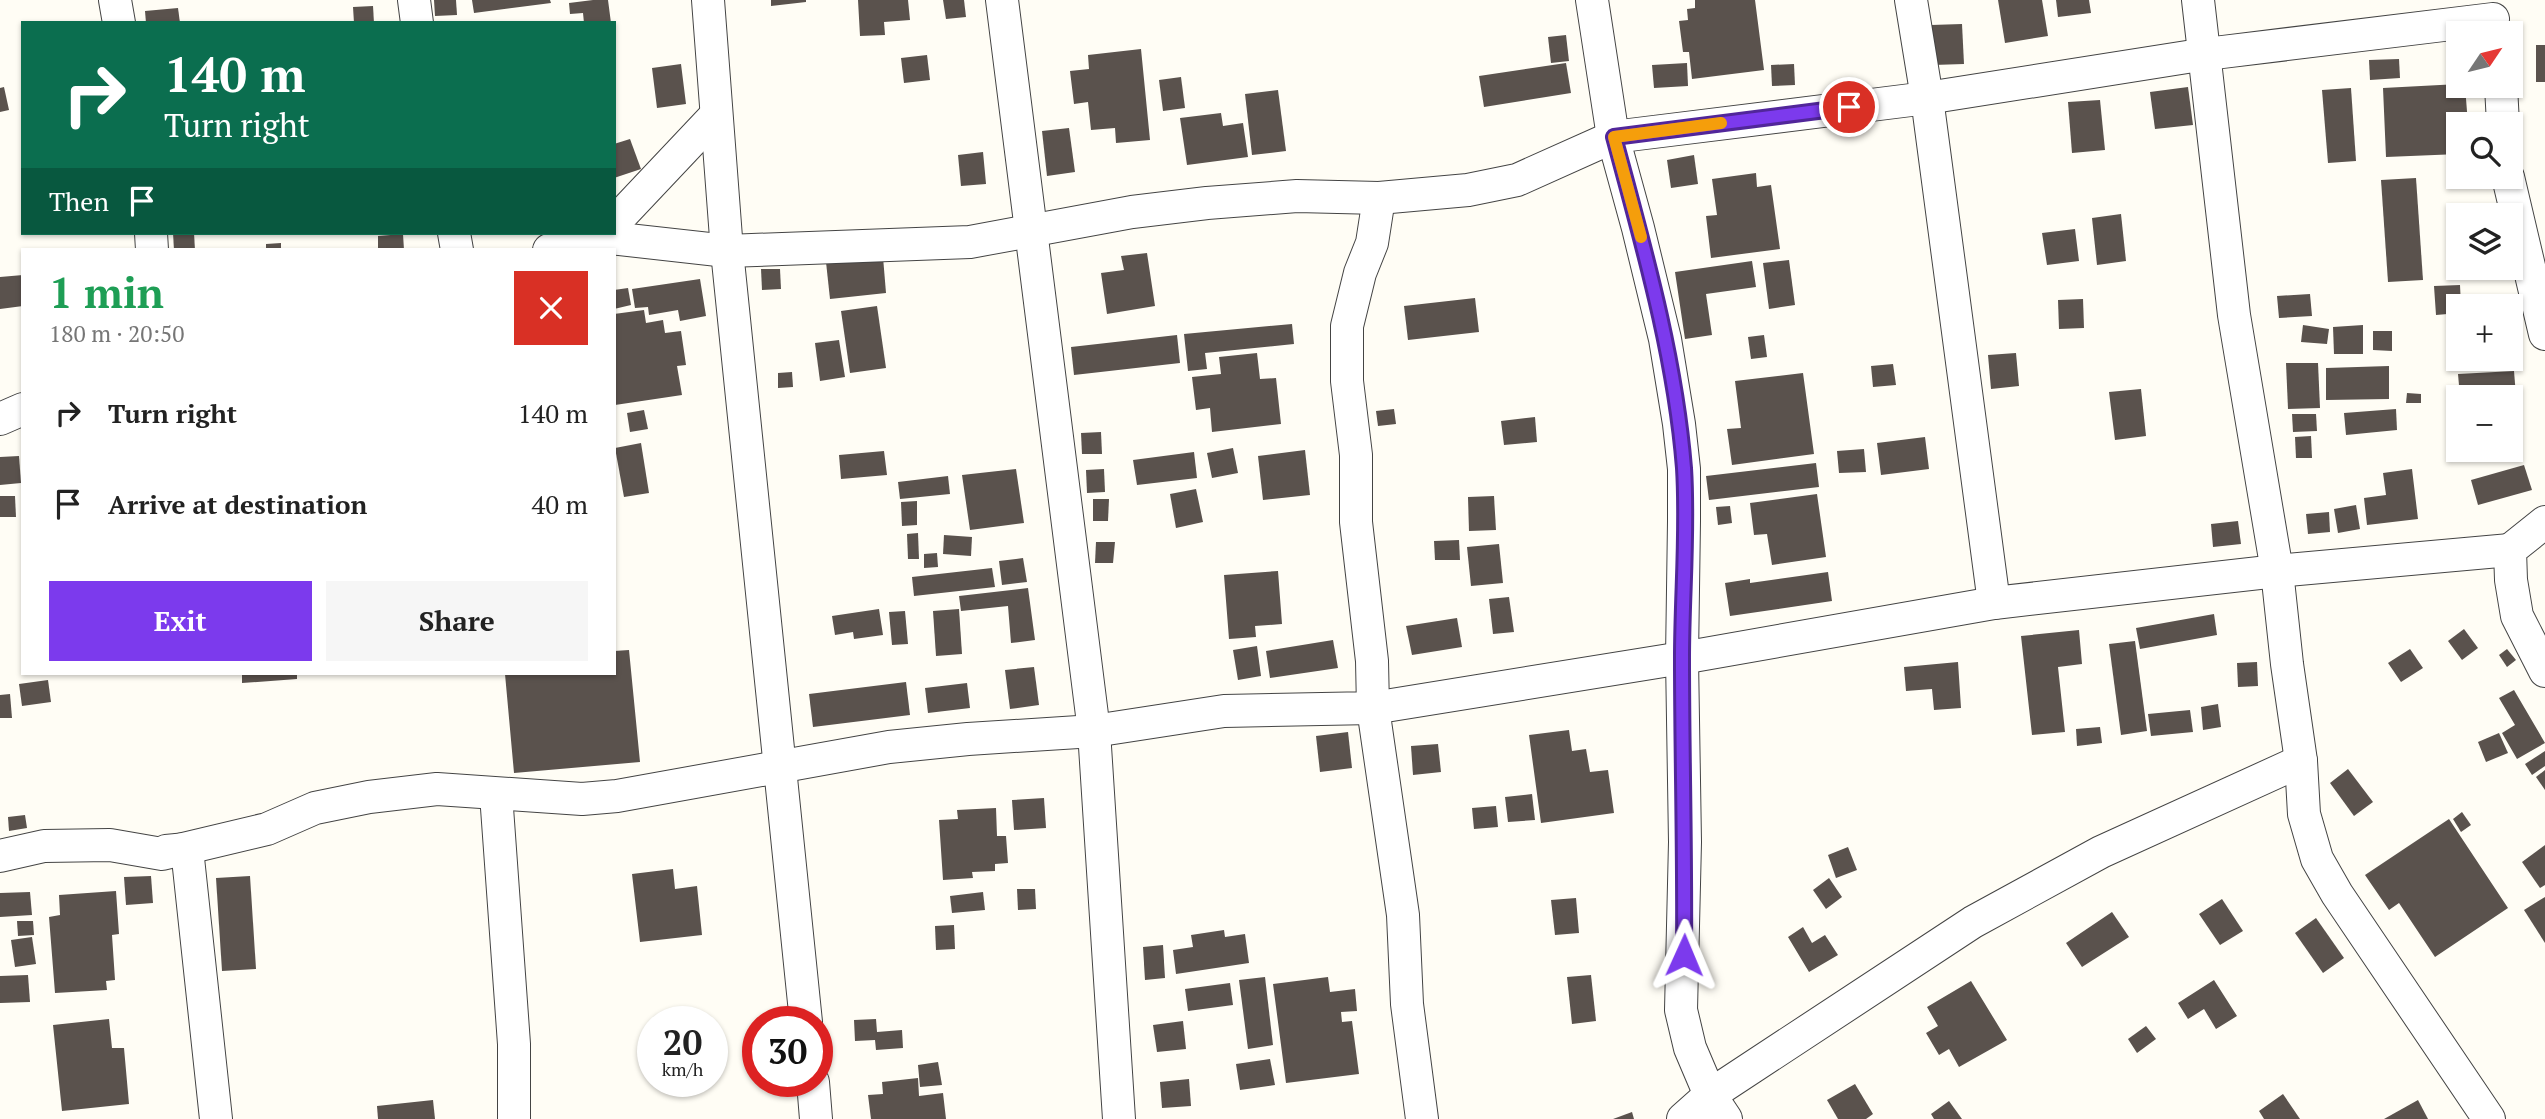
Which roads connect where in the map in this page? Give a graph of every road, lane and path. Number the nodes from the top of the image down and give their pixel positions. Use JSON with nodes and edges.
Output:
{"nodes":[{"id":1,"x":115,"y":0,"type":"edge"},
{"id":2,"x":414,"y":0,"type":"edge"},
{"id":3,"x":708,"y":0,"type":"edge"},
{"id":4,"x":1002,"y":0,"type":"edge"},
{"id":5,"x":1592,"y":0,"type":"edge"},
{"id":6,"x":1911,"y":0,"type":"edge"},
{"id":7,"x":2198,"y":0,"type":"edge"},
{"id":8,"x":2493,"y":17,"type":"edge"},
{"id":9,"x":119,"y":21,"type":"edge"},
{"id":10,"x":417,"y":21,"type":"edge"},
{"id":11,"x":2206,"y":54,"type":"junction"},
{"id":12,"x":1927,"y":98,"type":"junction"},
{"id":13,"x":716,"y":115,"type":"junction"},
{"id":14,"x":1614,"y":137,"type":"junction"},
{"id":15,"x":2511,"y":189,"type":"edge"},
{"id":16,"x":1379,"y":198,"type":"junction"},
{"id":17,"x":616,"y":221,"type":"edge"},
{"id":18,"x":1031,"y":230,"type":"junction"},
{"id":19,"x":616,"y":232,"type":"edge"},
{"id":20,"x":595,"y":235,"type":"edge"},
{"id":21,"x":555,"y":248,"type":"edge"},
{"id":22,"x":727,"y":251,"type":"junction"},
{"id":23,"x":2545,"y":334,"type":"edge"},
{"id":24,"x":21,"y":411,"type":"edge"},
{"id":25,"x":0,"y":418,"type":"edge"},
{"id":26,"x":2545,"y":522,"type":"edge"},
{"id":27,"x":2510,"y":550,"type":"junction"},
{"id":28,"x":2277,"y":570,"type":"junction"},
{"id":29,"x":1994,"y":603,"type":"junction"},
{"id":30,"x":1682,"y":658,"type":"junction"},
{"id":31,"x":2545,"y":671,"type":"edge"},
{"id":32,"x":1373,"y":708,"type":"junction"},
{"id":33,"x":1094,"y":731,"type":"junction"},
{"id":34,"x":2301,"y":761,"type":"junction"},
{"id":35,"x":780,"y":766,"type":"junction"},
{"id":36,"x":496,"y":794,"type":"junction"},
{"id":37,"x":187,"y":849,"type":"junction"},
{"id":38,"x":0,"y":856,"type":"edge"},
{"id":39,"x":0,"y":872,"type":"edge"},
{"id":40,"x":804,"y":1006,"type":"edge"},
{"id":41,"x":815,"y":1097,"type":"edge"},
{"id":42,"x":1718,"y":1107,"type":"edge"},
{"id":43,"x":216,"y":1119,"type":"edge"},
{"id":44,"x":514,"y":1119,"type":"edge"},
{"id":45,"x":817,"y":1119,"type":"edge"},
{"id":46,"x":1119,"y":1119,"type":"edge"},
{"id":47,"x":1422,"y":1119,"type":"edge"},
{"id":48,"x":1682,"y":1119,"type":"edge"},
{"id":49,"x":2488,"y":1119,"type":"edge"}],
"edges":[{"from":1,"to":9,"type":"street"},
{"from":2,"to":10,"type":"street"},
{"from":3,"to":13,"type":"street"},
{"from":4,"to":18,"type":"street"},
{"from":5,"to":14,"type":"street"},
{"from":6,"to":12,"type":"street"},
{"from":7,"to":11,"type":"street"},
{"from":8,"to":11,"type":"street"},
{"from":11,"to":12,"type":"street"},
{"from":11,"to":28,"type":"street"},
{"from":12,"to":14,"type":"street"},
{"from":12,"to":29,"type":"street"},
{"from":13,"to":17,"type":"street"},
{"from":13,"to":22,"type":"street"},
{"from":14,"to":16,"type":"street"},
{"from":14,"to":30,"type":"street"},
{"from":15,"to":23,"type":"street"},
{"from":16,"to":18,"type":"street"},
{"from":16,"to":32,"type":"street"},
{"from":18,"to":22,"type":"street"},
{"from":18,"to":33,"type":"street"},
{"from":19,"to":22,"type":"street"},
{"from":20,"to":21,"type":"street"},
{"from":22,"to":35,"type":"street"},
{"from":24,"to":25,"type":"street"},
{"from":26,"to":27,"type":"street"},
{"from":27,"to":28,"type":"street"},
{"from":27,"to":31,"type":"street"},
{"from":28,"to":29,"type":"street"},
{"from":28,"to":34,"type":"street"},
{"from":29,"to":30,"type":"street"},
{"from":30,"to":32,"type":"street"},
{"from":30,"to":42,"type":"street"},
{"from":32,"to":33,"type":"street"},
{"from":32,"to":47,"type":"street"},
{"from":33,"to":35,"type":"street"},
{"from":33,"to":46,"type":"street"},
{"from":34,"to":42,"type":"street"},
{"from":34,"to":49,"type":"street"},
{"from":35,"to":36,"type":"street"},
{"from":35,"to":40,"type":"street"},
{"from":36,"to":37,"type":"street"},
{"from":36,"to":44,"type":"street"},
{"from":37,"to":38,"type":"street"},
{"from":37,"to":39,"type":"street"},
{"from":37,"to":43,"type":"street"},
{"from":41,"to":45,"type":"street"},
{"from":42,"to":48,"type":"street"}]}
